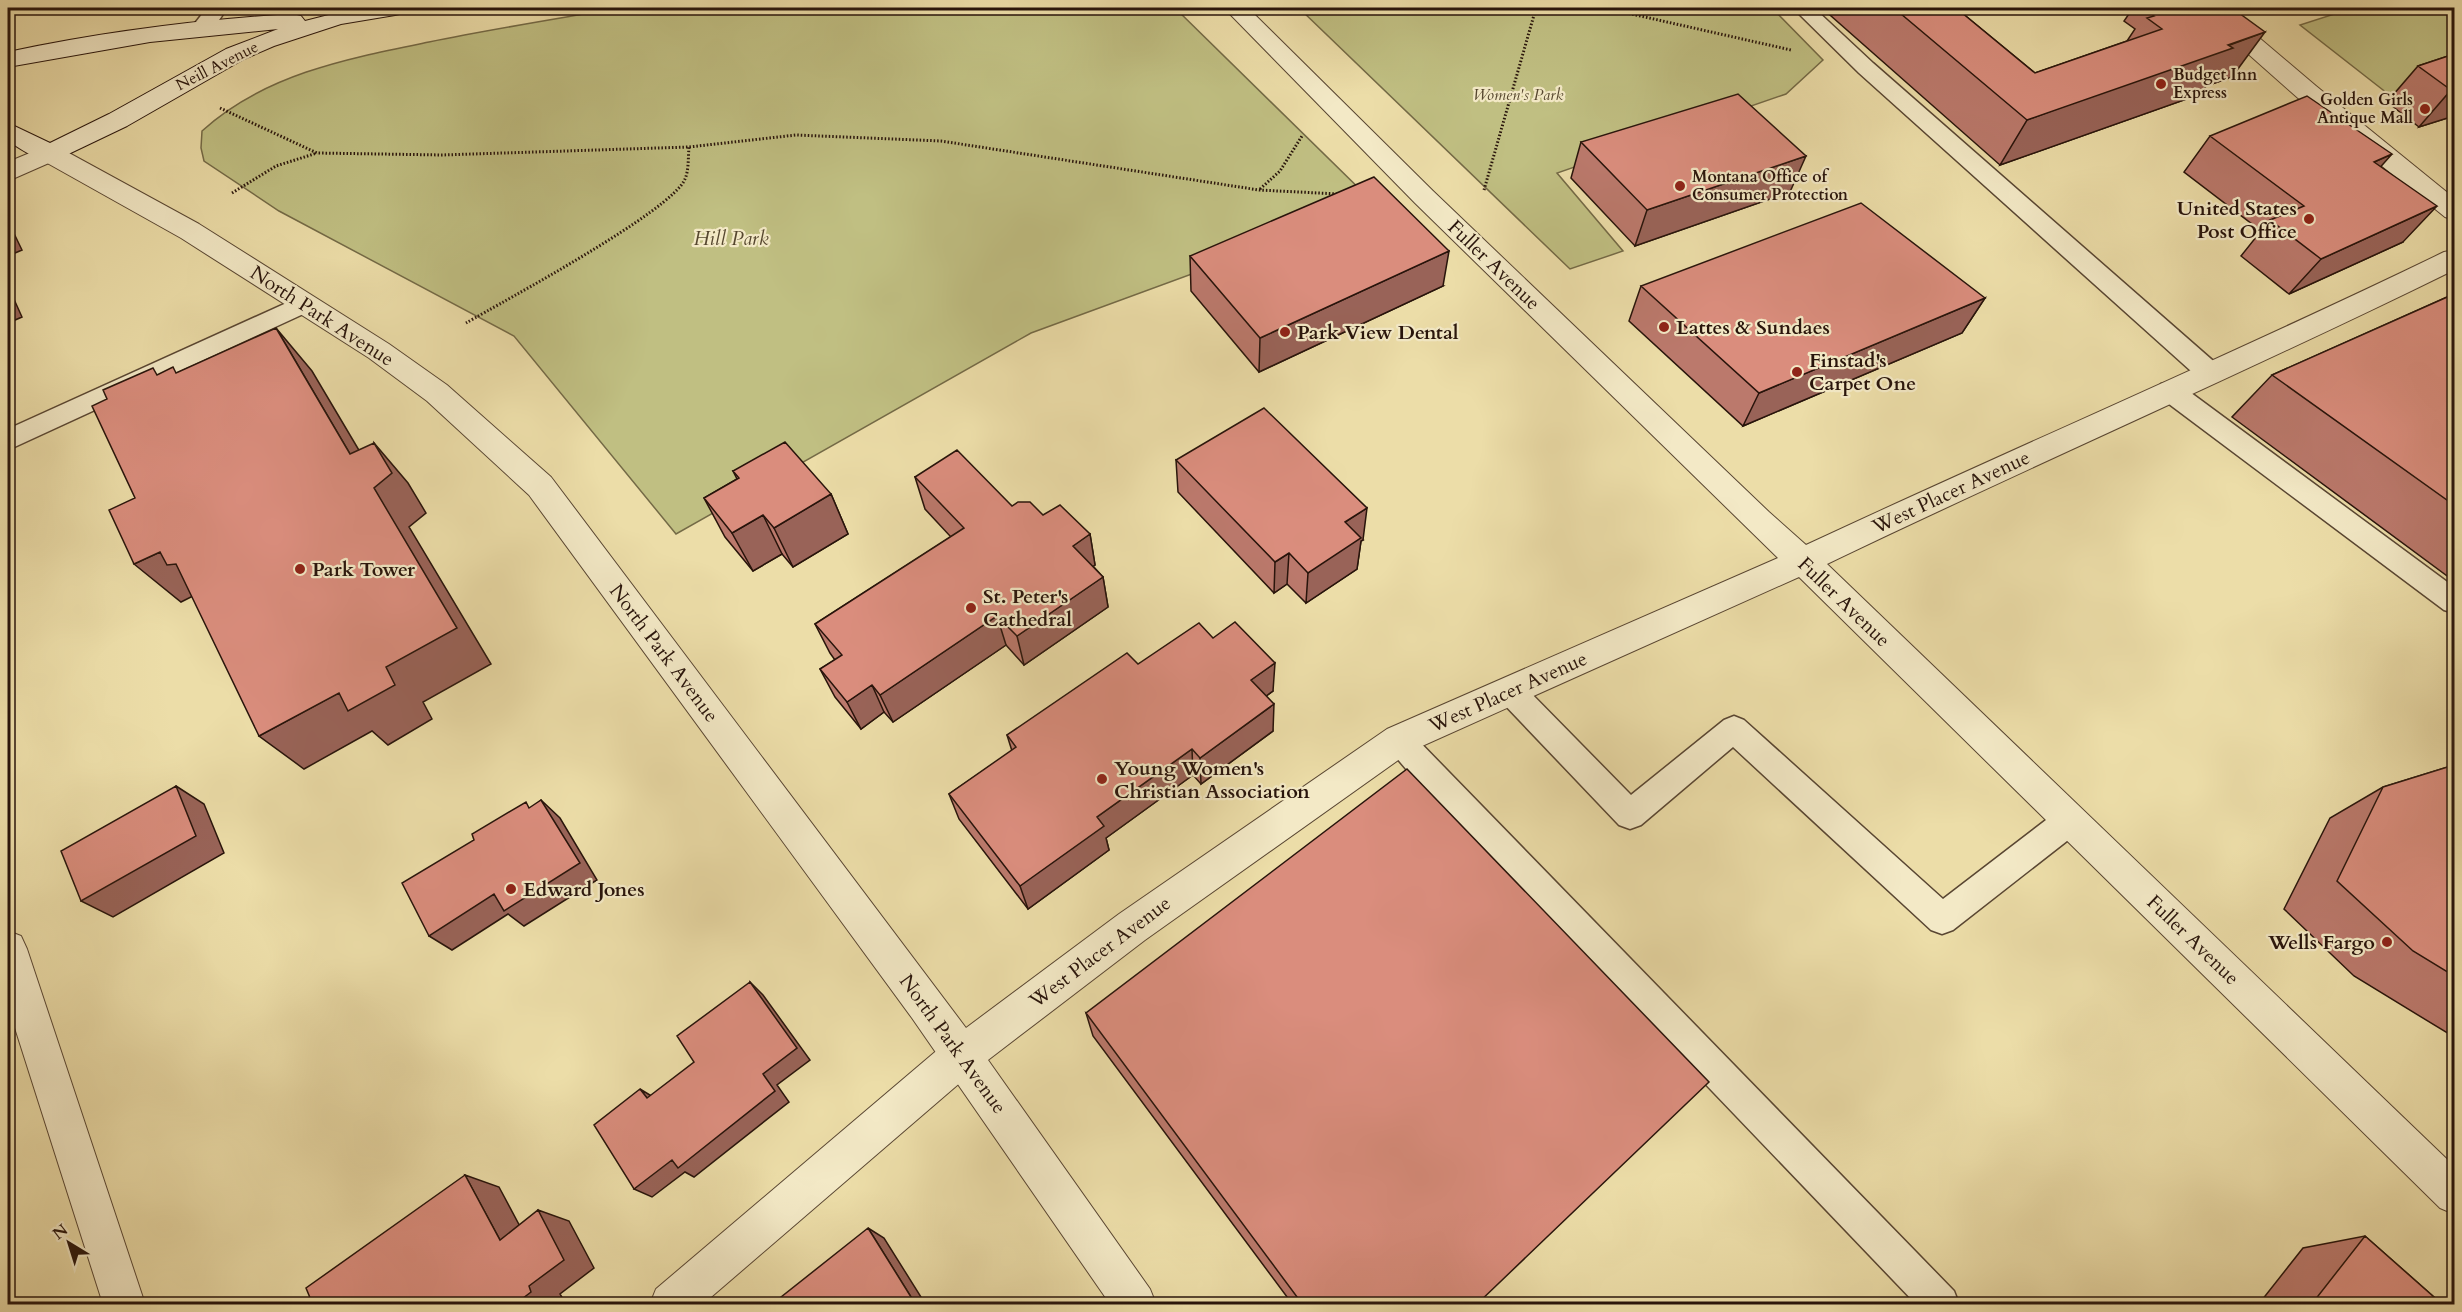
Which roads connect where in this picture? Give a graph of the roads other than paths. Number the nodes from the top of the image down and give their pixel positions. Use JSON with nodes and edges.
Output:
{"nodes":[{"id":1,"x":217,"y":8,"type":"edge"},
{"id":2,"x":395,"y":8,"type":"edge"},
{"id":3,"x":1235,"y":8,"type":"edge"},
{"id":4,"x":1803,"y":8,"type":"edge"},
{"id":5,"x":2210,"y":8,"type":"edge"},
{"id":6,"x":337,"y":18,"type":"junction"},
{"id":7,"x":202,"y":27,"type":"junction"},
{"id":8,"x":8,"y":59,"type":"edge"},
{"id":9,"x":8,"y":131,"type":"edge"},
{"id":10,"x":49,"y":153,"type":"junction"},
{"id":11,"x":8,"y":172,"type":"edge"},
{"id":12,"x":2454,"y":211,"type":"edge"},
{"id":13,"x":2454,"y":259,"type":"edge"},
{"id":14,"x":304,"y":304,"type":"junction"},
{"id":15,"x":2210,"y":373,"type":"junction"},
{"id":16,"x":2170,"y":391,"type":"junction"},
{"id":17,"x":8,"y":440,"type":"edge"},
{"id":18,"x":1803,"y":561,"type":"junction"},
{"id":19,"x":2454,"y":602,"type":"edge"},
{"id":20,"x":1510,"y":691,"type":"junction"},
{"id":21,"x":1399,"y":740,"type":"junction"},
{"id":22,"x":2070,"y":820,"type":"junction"},
{"id":23,"x":8,"y":949,"type":"edge"},
{"id":24,"x":962,"y":1055,"type":"junction"},
{"id":25,"x":2454,"y":1194,"type":"edge"},
{"id":26,"x":124,"y":1305,"type":"edge"},
{"id":27,"x":671,"y":1305,"type":"edge"},
{"id":28,"x":1135,"y":1305,"type":"edge"},
{"id":29,"x":1941,"y":1305,"type":"edge"}],
"edges":[{"from":1,"to":7,"type":"lane"},
{"from":2,"to":6,"type":"street","name":"Neill Avenue"},
{"from":3,"to":18,"type":"street","name":"Fuller Avenue"},
{"from":4,"to":15,"type":"lane"},
{"from":5,"to":12,"type":"street"},
{"from":6,"to":7,"type":"street"},
{"from":6,"to":10,"type":"street","name":"Neill Avenue"},
{"from":7,"to":8,"type":"street"},
{"from":9,"to":10,"type":"street","name":"North Park Avenue"},
{"from":10,"to":11,"type":"street"},
{"from":10,"to":14,"type":"street","name":"North Park Avenue"},
{"from":13,"to":15,"type":"street","name":"West Placer Avenue"},
{"from":14,"to":17,"type":"lane"},
{"from":14,"to":24,"type":"street","name":"North Park Avenue"},
{"from":15,"to":16,"type":"street","name":"West Placer Avenue"},
{"from":16,"to":18,"type":"street","name":"West Placer Avenue"},
{"from":16,"to":19,"type":"lane"},
{"from":18,"to":20,"type":"street","name":"West Placer Avenue"},
{"from":18,"to":22,"type":"street","name":"Fuller Avenue"},
{"from":20,"to":21,"type":"street","name":"West Placer Avenue"},
{"from":20,"to":22,"type":"lane"},
{"from":21,"to":24,"type":"street","name":"West Placer Avenue"},
{"from":21,"to":29,"type":"lane"},
{"from":22,"to":25,"type":"street","name":"Fuller Avenue"},
{"from":23,"to":26,"type":"street"},
{"from":24,"to":27,"type":"street","name":"West Placer Avenue"},
{"from":24,"to":28,"type":"street","name":"North Park Avenue"}]}
